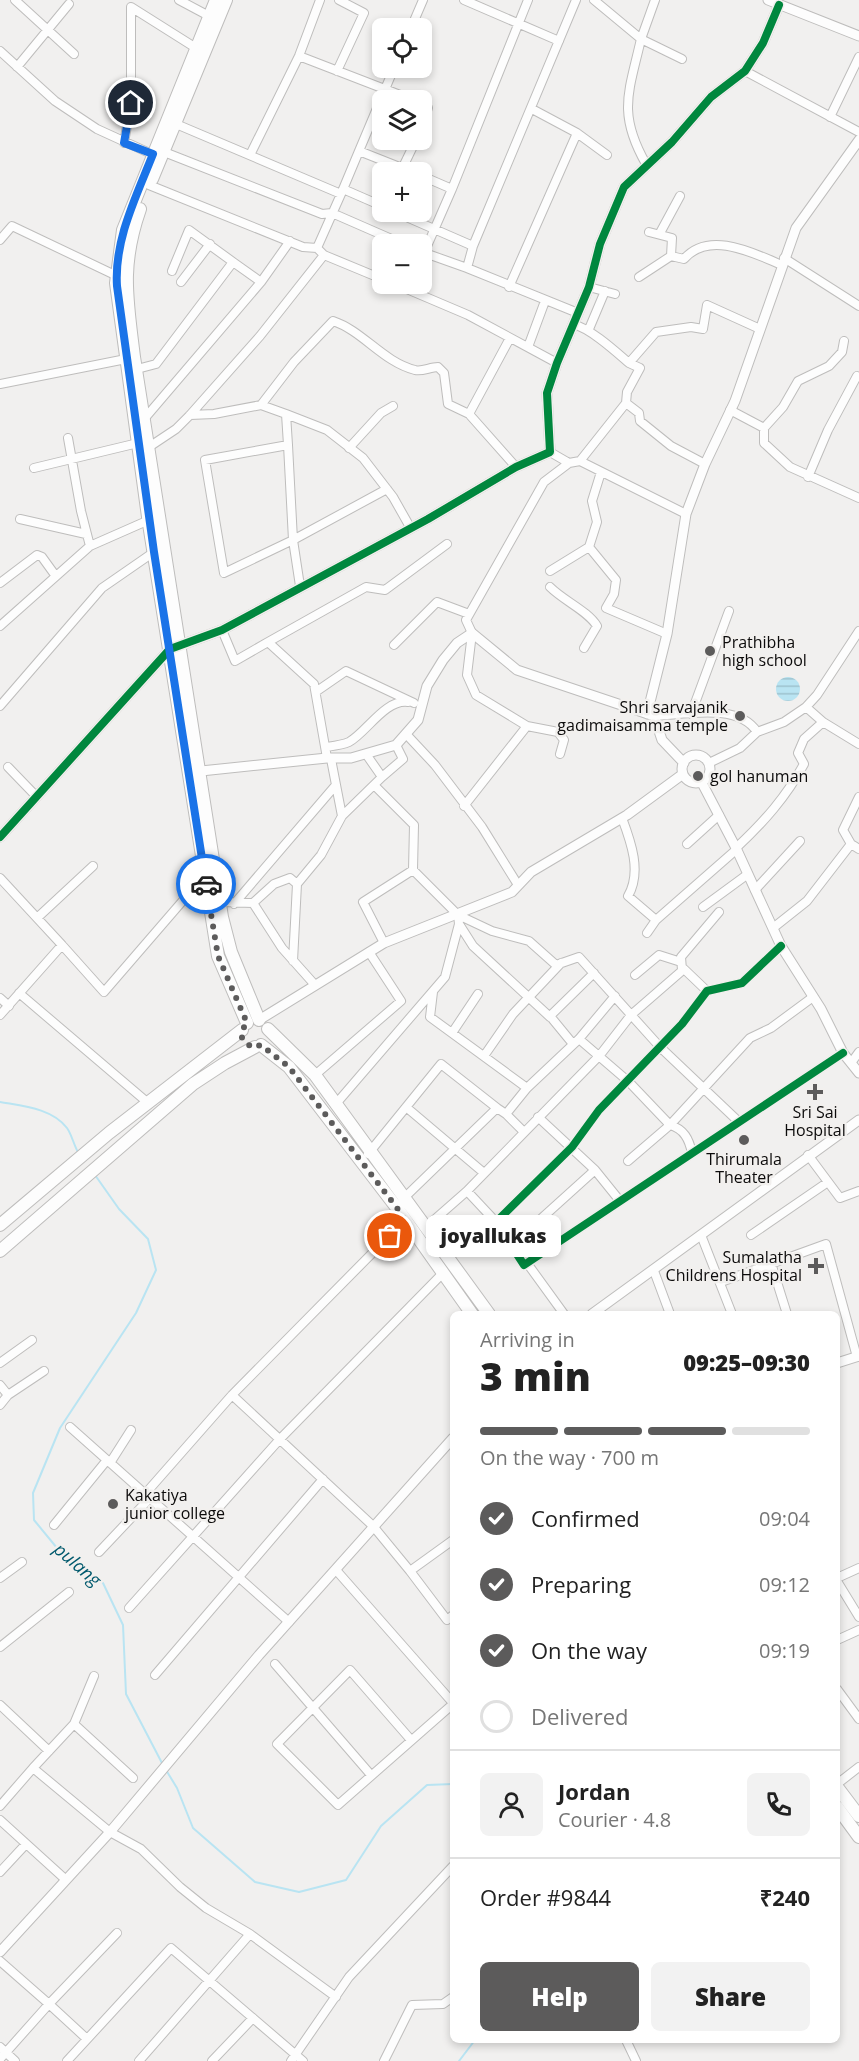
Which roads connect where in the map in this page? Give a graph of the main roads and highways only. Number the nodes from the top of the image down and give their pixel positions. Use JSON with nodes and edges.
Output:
{"nodes":[{"id":1,"x":216,"y":0,"type":"edge"},
{"id":2,"x":226,"y":0,"type":"edge"},
{"id":3,"x":158,"y":153,"type":"junction"},
{"id":4,"x":132,"y":362,"type":"junction"},
{"id":5,"x":143,"y":445,"type":"junction"},
{"id":6,"x":174,"y":647,"type":"junction"},
{"id":7,"x":254,"y":1025,"type":"junction"},
{"id":8,"x":258,"y":1046,"type":"junction"},
{"id":9,"x":0,"y":1225,"type":"edge"},
{"id":10,"x":0,"y":1251,"type":"edge"},
{"id":11,"x":470,"y":1311,"type":"edge"},
{"id":12,"x":487,"y":1311,"type":"edge"},
{"id":13,"x":840,"y":1790,"type":"edge"},
{"id":14,"x":840,"y":1812,"type":"edge"},
{"id":15,"x":859,"y":1816,"type":"edge"},
{"id":16,"x":859,"y":1837,"type":"edge"}],
"edges":[{"from":1,"to":3,"type":"main road"},
{"from":2,"to":3,"type":"main road"},
{"from":3,"to":4,"type":"main road"},
{"from":3,"to":4,"type":"main road"},
{"from":4,"to":5,"type":"main road"},
{"from":4,"to":5,"type":"main road"},
{"from":5,"to":6,"type":"main road"},
{"from":5,"to":6,"type":"main road"},
{"from":6,"to":7,"type":"main road"},
{"from":6,"to":7,"type":"main road"},
{"from":7,"to":8,"type":"main road"},
{"from":7,"to":8,"type":"main road"},
{"from":7,"to":9,"type":"main road"},
{"from":7,"to":12,"type":"main road"},
{"from":8,"to":10,"type":"main road"},
{"from":8,"to":11,"type":"main road"},
{"from":13,"to":15,"type":"main road"},
{"from":14,"to":16,"type":"main road"}]}
